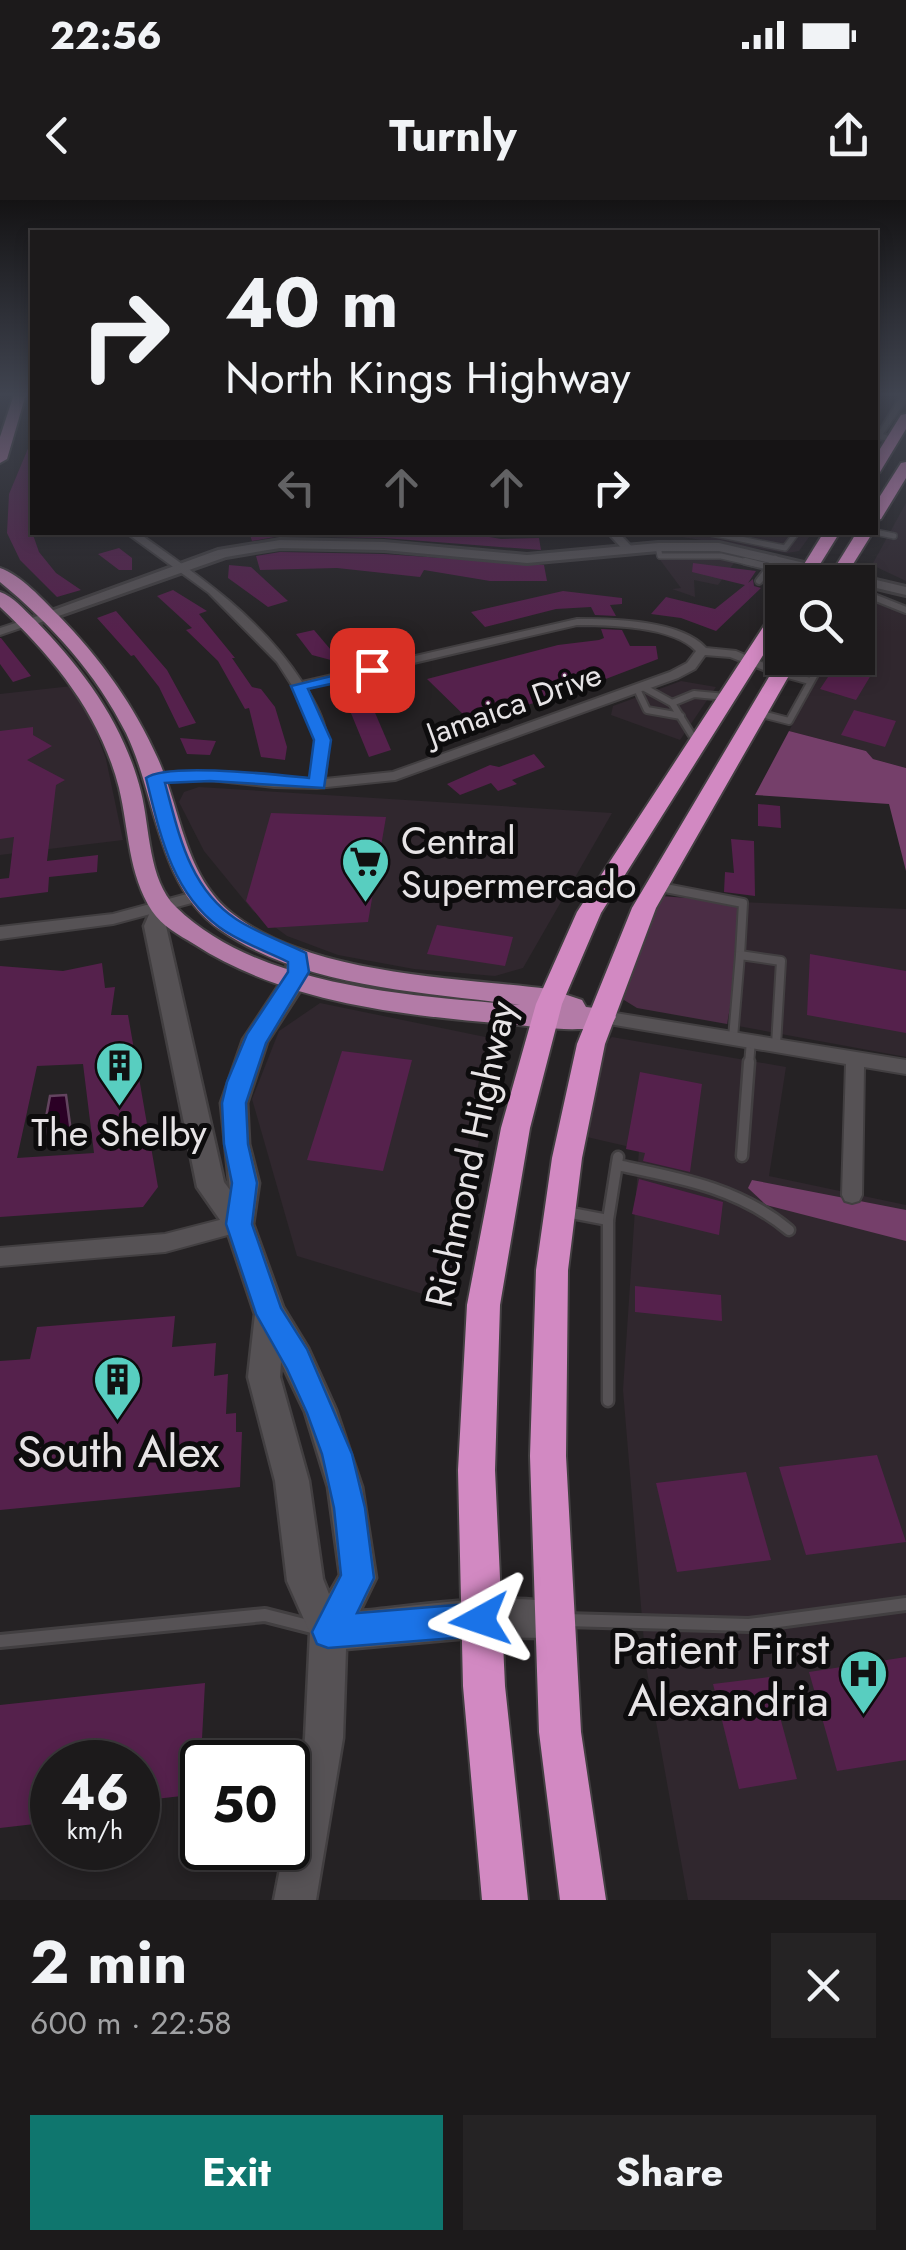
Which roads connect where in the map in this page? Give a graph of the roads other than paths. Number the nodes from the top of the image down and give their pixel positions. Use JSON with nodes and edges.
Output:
{"nodes":[{"id":1,"x":901,"y":473,"type":"edge"},
{"id":2,"x":878,"y":511,"type":"edge"},
{"id":3,"x":878,"y":533,"type":"edge"},
{"id":4,"x":134,"y":535,"type":"edge"},
{"id":5,"x":615,"y":535,"type":"edge"},
{"id":6,"x":721,"y":535,"type":"edge"},
{"id":7,"x":795,"y":535,"type":"edge"},
{"id":8,"x":826,"y":535,"type":"edge"},
{"id":9,"x":863,"y":535,"type":"edge"},
{"id":10,"x":894,"y":536,"type":"dead end"},
{"id":11,"x":629,"y":550,"type":"junction"},
{"id":12,"x":738,"y":555,"type":"junction"},
{"id":13,"x":772,"y":563,"type":"junction"},
{"id":14,"x":778,"y":565,"type":"edge"},
{"id":15,"x":811,"y":565,"type":"edge"},
{"id":16,"x":845,"y":565,"type":"edge"},
{"id":17,"x":180,"y":568,"type":"junction"},
{"id":18,"x":729,"y":569,"type":"dead end"},
{"id":19,"x":0,"y":573,"type":"edge"},
{"id":20,"x":759,"y":581,"type":"dead end"},
{"id":21,"x":875,"y":585,"type":"edge"},
{"id":22,"x":906,"y":591,"type":"edge"},
{"id":23,"x":0,"y":597,"type":"edge"},
{"id":24,"x":875,"y":598,"type":"edge"},
{"id":25,"x":906,"y":610,"type":"edge"},
{"id":26,"x":50,"y":615,"type":"junction"},
{"id":27,"x":28,"y":622,"type":"junction"},
{"id":28,"x":0,"y":632,"type":"edge"},
{"id":29,"x":765,"y":639,"type":"edge"},
{"id":30,"x":702,"y":651,"type":"junction"},
{"id":31,"x":751,"y":662,"type":"junction"},
{"id":32,"x":765,"y":663,"type":"edge"},
{"id":33,"x":780,"y":675,"type":"edge"},
{"id":34,"x":801,"y":675,"type":"edge"},
{"id":35,"x":814,"y":675,"type":"edge"},
{"id":36,"x":810,"y":681,"type":"junction"},
{"id":37,"x":299,"y":686,"type":"junction"},
{"id":38,"x":97,"y":687,"type":"junction"},
{"id":39,"x":640,"y":688,"type":"junction"},
{"id":40,"x":729,"y":697,"type":"junction"},
{"id":41,"x":672,"y":703,"type":"junction"},
{"id":42,"x":758,"y":713,"type":"junction"},
{"id":43,"x":681,"y":716,"type":"junction"},
{"id":44,"x":698,"y":745,"type":"junction"},
{"id":45,"x":155,"y":778,"type":"junction"},
{"id":46,"x":317,"y":784,"type":"junction"},
{"id":47,"x":656,"y":886,"type":"junction"},
{"id":48,"x":198,"y":896,"type":"junction"},
{"id":49,"x":162,"y":908,"type":"junction"},
{"id":50,"x":0,"y":933,"type":"edge"},
{"id":51,"x":740,"y":955,"type":"junction"},
{"id":52,"x":296,"y":971,"type":"junction"},
{"id":53,"x":545,"y":1009,"type":"junction"},
{"id":54,"x":603,"y":1017,"type":"junction"},
{"id":55,"x":742,"y":1040,"type":"junction"},
{"id":56,"x":776,"y":1046,"type":"junction"},
{"id":57,"x":854,"y":1058,"type":"junction"},
{"id":58,"x":906,"y":1067,"type":"edge"},
{"id":59,"x":742,"y":1156,"type":"dead end"},
{"id":60,"x":852,"y":1195,"type":"dead end"},
{"id":61,"x":559,"y":1210,"type":"junction"},
{"id":62,"x":608,"y":1220,"type":"junction"},
{"id":63,"x":239,"y":1224,"type":"junction"},
{"id":64,"x":789,"y":1230,"type":"dead end"},
{"id":65,"x":0,"y":1257,"type":"edge"},
{"id":66,"x":270,"y":1314,"type":"junction"},
{"id":67,"x":608,"y":1400,"type":"dead end"},
{"id":68,"x":906,"y":1604,"type":"edge"},
{"id":69,"x":480,"y":1620,"type":"junction"},
{"id":70,"x":552,"y":1620,"type":"junction"},
{"id":71,"x":328,"y":1632,"type":"junction"},
{"id":72,"x":0,"y":1641,"type":"edge"},
{"id":73,"x":295,"y":1900,"type":"edge"},
{"id":74,"x":505,"y":1900,"type":"edge"},
{"id":75,"x":583,"y":1900,"type":"edge"}],
"edges":[{"from":1,"to":2,"type":"highway"},
{"from":3,"to":10,"type":"lane"},
{"from":4,"to":17,"type":"street"},
{"from":5,"to":11,"type":"street"},
{"from":6,"to":7,"type":"lane"},
{"from":8,"to":15,"type":"highway"},
{"from":9,"to":16,"type":"highway"},
{"from":11,"to":12,"type":"street"},
{"from":11,"to":17,"type":"street"},
{"from":12,"to":13,"type":"street"},
{"from":12,"to":18,"type":"lane"},
{"from":13,"to":14,"type":"street"},
{"from":13,"to":20,"type":"lane"},
{"from":17,"to":26,"type":"street"},
{"from":17,"to":37,"type":"street"},
{"from":19,"to":26,"type":"main road"},
{"from":21,"to":22,"type":"street"},
{"from":23,"to":27,"type":"main road"},
{"from":24,"to":25,"type":"lane"},
{"from":26,"to":27,"type":"street"},
{"from":26,"to":38,"type":"main road"},
{"from":27,"to":28,"type":"street"},
{"from":27,"to":38,"type":"main road"},
{"from":29,"to":31,"type":"highway","name":"Richmond Highway"},
{"from":30,"to":31,"type":"street"},
{"from":30,"to":37,"type":"street"},
{"from":30,"to":39,"type":"street","name":"Jamaica Drive"},
{"from":31,"to":32,"type":"street"},
{"from":31,"to":40,"type":"highway","name":"Richmond Highway"},
{"from":33,"to":42,"type":"highway"},
{"from":34,"to":36,"type":"lane"},
{"from":35,"to":36,"type":"lane"},
{"from":36,"to":42,"type":"lane"},
{"from":37,"to":46,"type":"street"},
{"from":38,"to":45,"type":"main road"},
{"from":38,"to":49,"type":"main road"},
{"from":39,"to":41,"type":"lane"},
{"from":39,"to":43,"type":"lane"},
{"from":39,"to":46,"type":"street","name":"Jamaica Drive"},
{"from":40,"to":41,"type":"lane"},
{"from":40,"to":44,"type":"highway","name":"Richmond Highway"},
{"from":41,"to":43,"type":"lane"},
{"from":42,"to":47,"type":"highway"},
{"from":43,"to":44,"type":"lane"},
{"from":44,"to":53,"type":"highway","name":"Richmond Highway"},
{"from":45,"to":46,"type":"street","name":"Jamaica Drive"},
{"from":45,"to":48,"type":"main road"},
{"from":47,"to":51,"type":"lane"},
{"from":47,"to":54,"type":"highway"},
{"from":48,"to":49,"type":"street"},
{"from":48,"to":52,"type":"main road"},
{"from":49,"to":50,"type":"street"},
{"from":49,"to":52,"type":"main road"},
{"from":49,"to":63,"type":"main road"},
{"from":51,"to":55,"type":"lane"},
{"from":51,"to":56,"type":"lane"},
{"from":52,"to":53,"type":"main road"},
{"from":52,"to":63,"type":"main road"},
{"from":53,"to":54,"type":"main road"},
{"from":53,"to":69,"type":"highway","name":"Richmond Highway"},
{"from":54,"to":55,"type":"street"},
{"from":54,"to":61,"type":"highway"},
{"from":55,"to":56,"type":"street"},
{"from":55,"to":59,"type":"lane"},
{"from":56,"to":57,"type":"street"},
{"from":57,"to":58,"type":"street"},
{"from":57,"to":60,"type":"street"},
{"from":61,"to":62,"type":"lane"},
{"from":61,"to":70,"type":"highway"},
{"from":62,"to":64,"type":"lane"},
{"from":62,"to":67,"type":"lane"},
{"from":63,"to":65,"type":"street"},
{"from":63,"to":66,"type":"main road"},
{"from":66,"to":71,"type":"main road"},
{"from":66,"to":71,"type":"main road"},
{"from":68,"to":70,"type":"lane"},
{"from":69,"to":70,"type":"main road"},
{"from":69,"to":71,"type":"main road"},
{"from":69,"to":74,"type":"highway","name":"Richmond Highway"},
{"from":70,"to":75,"type":"highway"},
{"from":71,"to":72,"type":"lane"},
{"from":71,"to":73,"type":"main road"}]}
